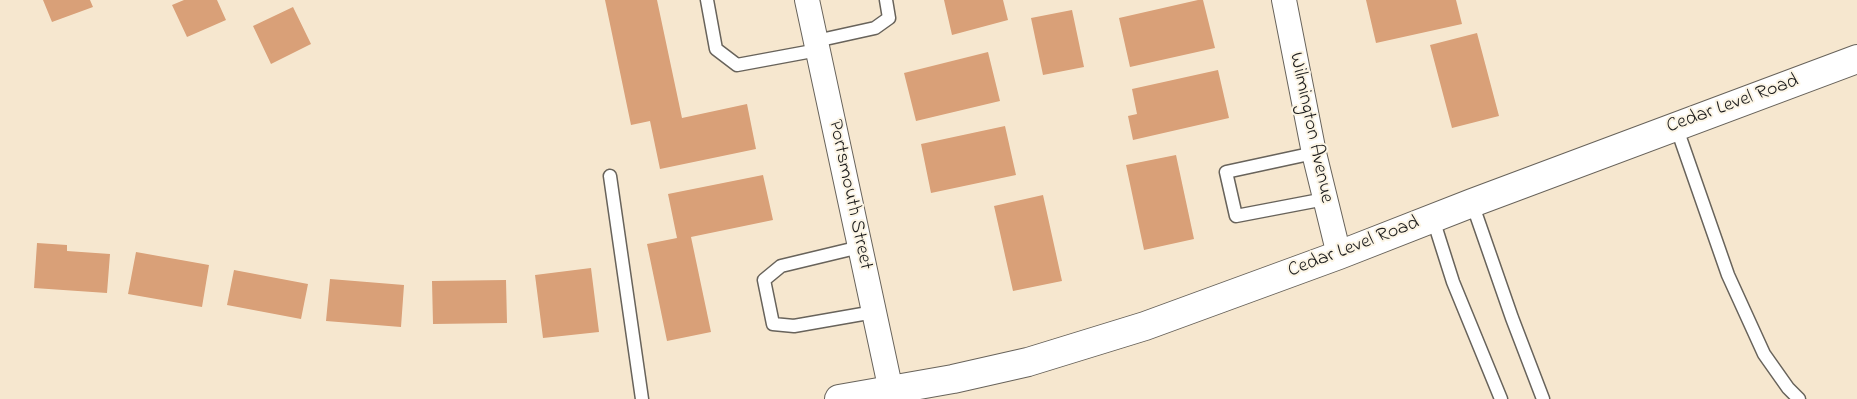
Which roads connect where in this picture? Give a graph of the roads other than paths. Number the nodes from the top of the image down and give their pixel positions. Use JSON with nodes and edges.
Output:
{"nodes":[{"id":1,"x":707,"y":0,"type":"edge"},
{"id":2,"x":807,"y":0,"type":"edge"},
{"id":3,"x":886,"y":0,"type":"edge"},
{"id":4,"x":1284,"y":0,"type":"edge"},
{"id":5,"x":817,"y":46,"type":"junction"},
{"id":6,"x":1857,"y":59,"type":"edge"},
{"id":7,"x":1676,"y":126,"type":"junction"},
{"id":8,"x":1314,"y":152,"type":"junction"},
{"id":9,"x":610,"y":176,"type":"dead end"},
{"id":10,"x":1325,"y":198,"type":"junction"},
{"id":11,"x":1472,"y":203,"type":"junction"},
{"id":12,"x":1433,"y":219,"type":"junction"},
{"id":13,"x":860,"y":247,"type":"junction"},
{"id":14,"x":1338,"y":255,"type":"junction"},
{"id":15,"x":874,"y":312,"type":"junction"},
{"id":16,"x":891,"y":391,"type":"junction"},
{"id":17,"x":642,"y":399,"type":"edge"},
{"id":18,"x":839,"y":399,"type":"edge"},
{"id":19,"x":1501,"y":399,"type":"edge"},
{"id":20,"x":1543,"y":399,"type":"edge"},
{"id":21,"x":1799,"y":399,"type":"edge"}],
"edges":[{"from":1,"to":5,"type":"lane"},
{"from":2,"to":5,"type":"street","name":"Portsmouth Street"},
{"from":3,"to":5,"type":"lane"},
{"from":4,"to":8,"type":"street","name":"Wilmington Avenue"},
{"from":5,"to":13,"type":"street","name":"Portsmouth Street"},
{"from":6,"to":7,"type":"main road","name":"Cedar Level Road"},
{"from":7,"to":11,"type":"main road","name":"Cedar Level Road"},
{"from":7,"to":21,"type":"lane"},
{"from":8,"to":10,"type":"street","name":"Wilmington Avenue"},
{"from":8,"to":10,"type":"lane"},
{"from":9,"to":17,"type":"lane"},
{"from":10,"to":14,"type":"street","name":"Wilmington Avenue"},
{"from":11,"to":12,"type":"main road","name":"Cedar Level Road"},
{"from":11,"to":20,"type":"lane"},
{"from":12,"to":14,"type":"main road","name":"Cedar Level Road"},
{"from":12,"to":19,"type":"lane"},
{"from":13,"to":15,"type":"street","name":"Portsmouth Street"},
{"from":13,"to":15,"type":"lane"},
{"from":14,"to":16,"type":"main road","name":"Cedar Level Road"},
{"from":15,"to":16,"type":"street","name":"Portsmouth Street"},
{"from":16,"to":18,"type":"main road","name":"Cedar Level Road"}]}
